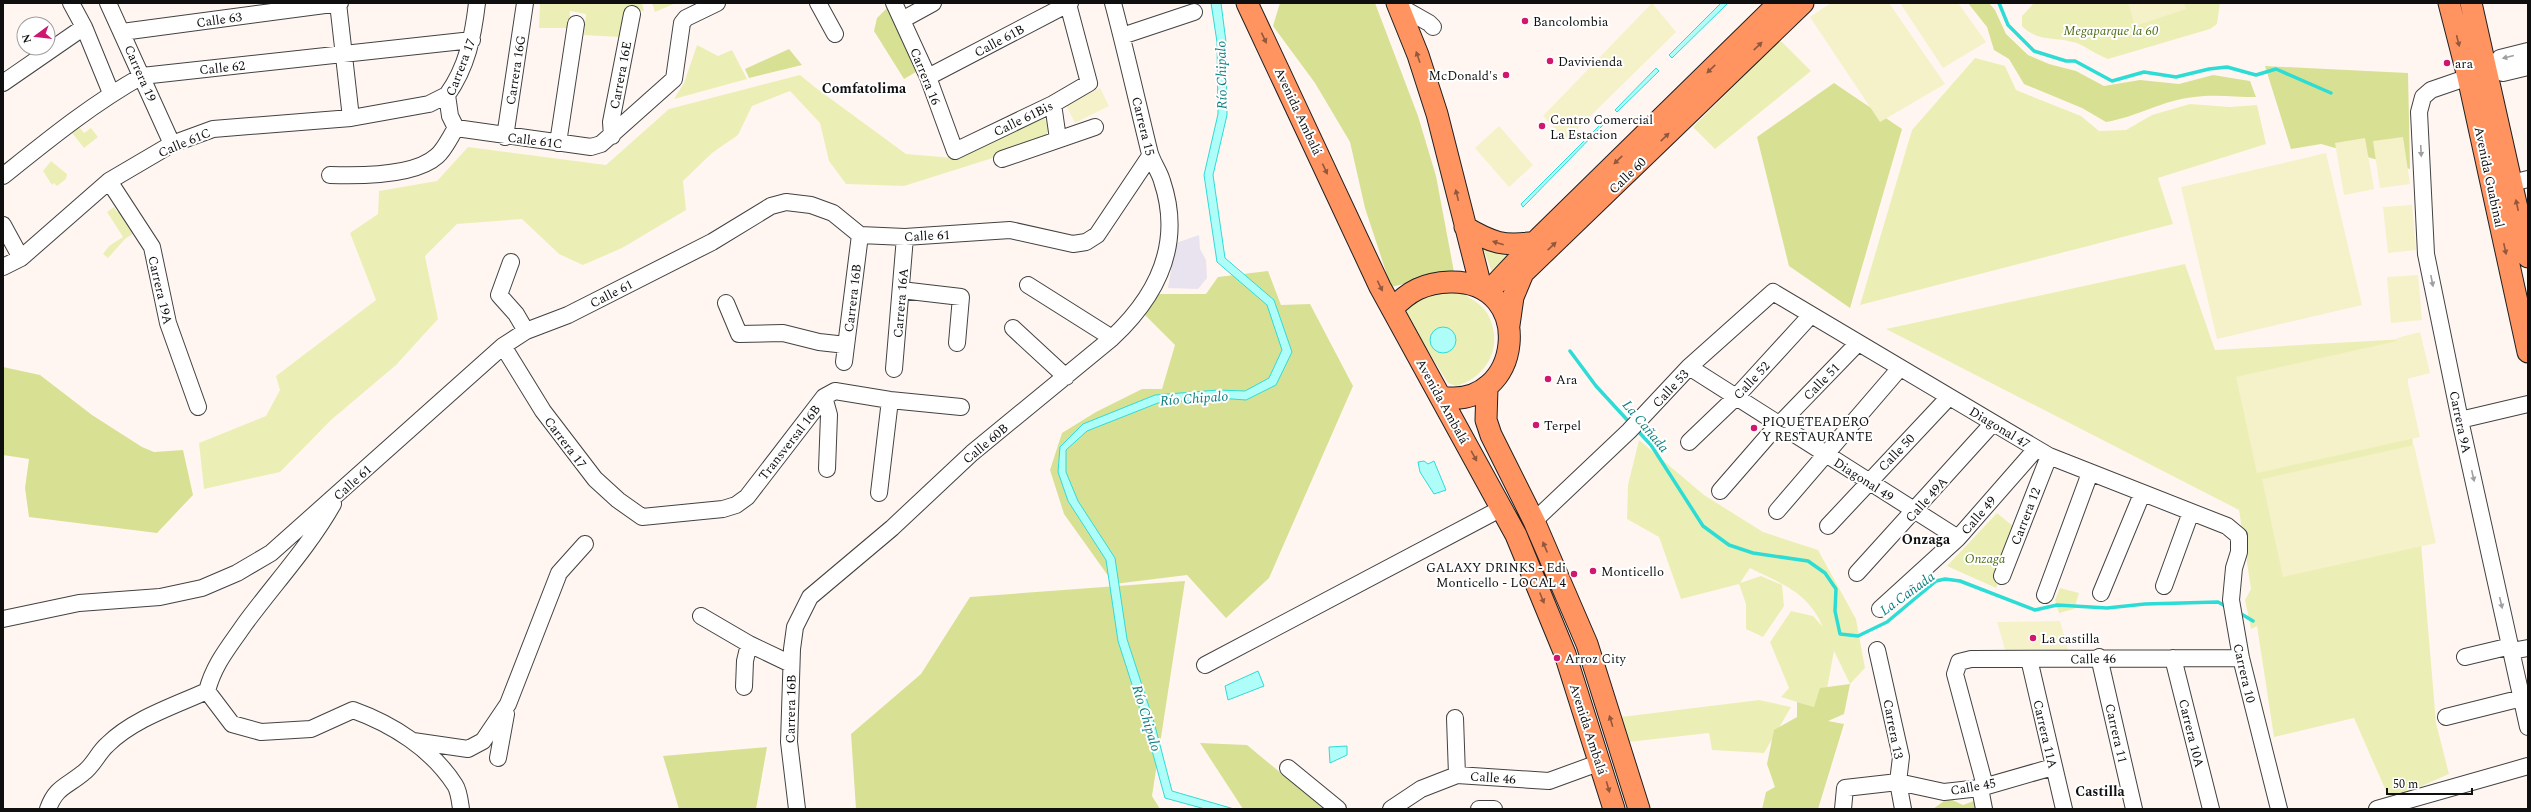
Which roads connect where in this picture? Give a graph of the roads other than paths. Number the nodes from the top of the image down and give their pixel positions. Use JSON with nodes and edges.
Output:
{"nodes":[{"id":1,"x":71,"y":3,"type":"edge"},
{"id":2,"x":108,"y":3,"type":"edge"},
{"id":3,"x":339,"y":3,"type":"edge"},
{"id":4,"x":477,"y":3,"type":"edge"},
{"id":5,"x":526,"y":3,"type":"edge"},
{"id":6,"x":717,"y":3,"type":"edge"},
{"id":7,"x":818,"y":3,"type":"edge"},
{"id":8,"x":894,"y":3,"type":"edge"},
{"id":9,"x":933,"y":3,"type":"edge"},
{"id":10,"x":1069,"y":3,"type":"edge"},
{"id":11,"x":1114,"y":3,"type":"edge"},
{"id":12,"x":1247,"y":3,"type":"edge"},
{"id":13,"x":1779,"y":3,"type":"edge"},
{"id":14,"x":1803,"y":3,"type":"edge"},
{"id":15,"x":2448,"y":3,"type":"edge"},
{"id":16,"x":2471,"y":3,"type":"edge"},
{"id":17,"x":1398,"y":4,"type":"edge"},
{"id":18,"x":1194,"y":12,"type":"dead end"},
{"id":19,"x":632,"y":14,"type":"dead end"},
{"id":20,"x":902,"y":20,"type":"junction"},
{"id":21,"x":576,"y":24,"type":"dead end"},
{"id":22,"x":84,"y":27,"type":"junction"},
{"id":23,"x":1433,"y":27,"type":"dead end"},
{"id":24,"x":122,"y":32,"type":"junction"},
{"id":25,"x":835,"y":34,"type":"dead end"},
{"id":26,"x":1122,"y":36,"type":"junction"},
{"id":27,"x":472,"y":40,"type":"junction"},
{"id":28,"x":2528,"y":51,"type":"edge"},
{"id":29,"x":344,"y":56,"type":"junction"},
{"id":30,"x":2528,"y":67,"type":"edge"},
{"id":31,"x":2482,"y":72,"type":"junction"},
{"id":32,"x":142,"y":76,"type":"junction"},
{"id":33,"x":928,"y":77,"type":"junction"},
{"id":34,"x":3,"y":83,"type":"edge"},
{"id":35,"x":111,"y":93,"type":"junction"},
{"id":36,"x":446,"y":95,"type":"junction"},
{"id":37,"x":1053,"y":104,"type":"junction"},
{"id":38,"x":351,"y":118,"type":"junction"},
{"id":39,"x":1095,"y":127,"type":"dead end"},
{"id":40,"x":456,"y":128,"type":"junction"},
{"id":41,"x":612,"y":136,"type":"junction"},
{"id":42,"x":505,"y":137,"type":"junction"},
{"id":43,"x":1058,"y":139,"type":"junction"},
{"id":44,"x":558,"y":143,"type":"junction"},
{"id":45,"x":172,"y":144,"type":"junction"},
{"id":46,"x":955,"y":151,"type":"joint"},
{"id":47,"x":1150,"y":156,"type":"junction"},
{"id":48,"x":1002,"y":159,"type":"dead end"},
{"id":49,"x":330,"y":175,"type":"dead end"},
{"id":50,"x":3,"y":176,"type":"edge"},
{"id":51,"x":109,"y":181,"type":"junction"},
{"id":52,"x":2520,"y":181,"type":"edge"},
{"id":53,"x":3,"y":225,"type":"edge"},
{"id":54,"x":1465,"y":227,"type":"junction"},
{"id":55,"x":860,"y":235,"type":"junction"},
{"id":56,"x":905,"y":237,"type":"junction"},
{"id":57,"x":1535,"y":242,"type":"junction"},
{"id":58,"x":2528,"y":257,"type":"edge"},
{"id":59,"x":20,"y":258,"type":"junction"},
{"id":60,"x":511,"y":262,"type":"dead end"},
{"id":61,"x":3,"y":267,"type":"edge"},
{"id":62,"x":1162,"y":272,"type":"joint"},
{"id":63,"x":1028,"y":285,"type":"dead end"},
{"id":64,"x":1485,"y":289,"type":"junction"},
{"id":65,"x":901,"y":290,"type":"junction"},
{"id":66,"x":1773,"y":292,"type":"joint"},
{"id":67,"x":726,"y":303,"type":"dead end"},
{"id":68,"x":1392,"y":310,"type":"junction"},
{"id":69,"x":1811,"y":315,"type":"junction"},
{"id":70,"x":1509,"y":325,"type":"junction"},
{"id":71,"x":1013,"y":328,"type":"dead end"},
{"id":72,"x":526,"y":331,"type":"junction"},
{"id":73,"x":1112,"y":338,"type":"junction"},
{"id":74,"x":957,"y":343,"type":"dead end"},
{"id":75,"x":1858,"y":343,"type":"junction"},
{"id":76,"x":846,"y":345,"type":"junction"},
{"id":77,"x":503,"y":346,"type":"junction"},
{"id":78,"x":2528,"y":352,"type":"edge"},
{"id":79,"x":844,"y":362,"type":"dead end"},
{"id":80,"x":1689,"y":367,"type":"junction"},
{"id":81,"x":1900,"y":368,"type":"junction"},
{"id":82,"x":894,"y":369,"type":"dead end"},
{"id":83,"x":1066,"y":377,"type":"junction"},
{"id":84,"x":1487,"y":388,"type":"junction"},
{"id":85,"x":829,"y":394,"type":"junction"},
{"id":86,"x":1442,"y":397,"type":"junction"},
{"id":87,"x":1736,"y":397,"type":"junction"},
{"id":88,"x":1949,"y":397,"type":"junction"},
{"id":89,"x":890,"y":400,"type":"junction"},
{"id":90,"x":2528,"y":404,"type":"edge"},
{"id":91,"x":961,"y":407,"type":"dead end"},
{"id":92,"x":198,"y":408,"type":"dead end"},
{"id":93,"x":2460,"y":420,"type":"junction"},
{"id":94,"x":1993,"y":423,"type":"junction"},
{"id":95,"x":1779,"y":425,"type":"junction"},
{"id":96,"x":1689,"y":442,"type":"dead end"},
{"id":97,"x":2042,"y":452,"type":"junction"},
{"id":98,"x":1825,"y":454,"type":"junction"},
{"id":99,"x":827,"y":469,"type":"dead end"},
{"id":100,"x":2090,"y":473,"type":"junction"},
{"id":101,"x":1868,"y":481,"type":"junction"},
{"id":102,"x":341,"y":491,"type":"junction"},
{"id":103,"x":1720,"y":491,"type":"dead end"},
{"id":104,"x":879,"y":493,"type":"dead end"},
{"id":105,"x":2142,"y":494,"type":"junction"},
{"id":106,"x":747,"y":497,"type":"joint"},
{"id":107,"x":1502,"y":508,"type":"junction"},
{"id":108,"x":1777,"y":511,"type":"dead end"},
{"id":109,"x":1915,"y":511,"type":"junction"},
{"id":110,"x":2191,"y":512,"type":"junction"},
{"id":111,"x":1534,"y":521,"type":"junction"},
{"id":112,"x":1828,"y":526,"type":"dead end"},
{"id":113,"x":2239,"y":536,"type":"joint"},
{"id":114,"x":1958,"y":538,"type":"junction"},
{"id":115,"x":585,"y":544,"type":"dead end"},
{"id":116,"x":1857,"y":573,"type":"dead end"},
{"id":117,"x":2002,"y":576,"type":"dead end"},
{"id":118,"x":2164,"y":586,"type":"dead end"},
{"id":119,"x":2100,"y":593,"type":"dead end"},
{"id":120,"x":2045,"y":595,"type":"dead end"},
{"id":121,"x":1880,"y":609,"type":"dead end"},
{"id":122,"x":802,"y":610,"type":"joint"},
{"id":123,"x":701,"y":616,"type":"dead end"},
{"id":124,"x":3,"y":618,"type":"edge"},
{"id":125,"x":749,"y":644,"type":"junction"},
{"id":126,"x":2512,"y":648,"type":"junction"},
{"id":127,"x":2528,"y":648,"type":"edge"},
{"id":128,"x":1877,"y":650,"type":"dead end"},
{"id":129,"x":2100,"y":657,"type":"junction"},
{"id":130,"x":2465,"y":657,"type":"dead end"},
{"id":131,"x":2173,"y":658,"type":"junction"},
{"id":132,"x":2241,"y":658,"type":"junction"},
{"id":133,"x":2029,"y":659,"type":"junction"},
{"id":134,"x":791,"y":664,"type":"junction"},
{"id":135,"x":1205,"y":665,"type":"dead end"},
{"id":136,"x":744,"y":687,"type":"dead end"},
{"id":137,"x":207,"y":691,"type":"junction"},
{"id":138,"x":2522,"y":698,"type":"junction"},
{"id":139,"x":508,"y":704,"type":"junction"},
{"id":140,"x":2446,"y":717,"type":"dead end"},
{"id":141,"x":1454,"y":718,"type":"dead end"},
{"id":142,"x":2528,"y":727,"type":"edge"},
{"id":143,"x":412,"y":741,"type":"junction"},
{"id":144,"x":498,"y":758,"type":"dead end"},
{"id":145,"x":1600,"y":762,"type":"junction"},
{"id":146,"x":2528,"y":766,"type":"edge"},
{"id":147,"x":2053,"y":767,"type":"junction"},
{"id":148,"x":1288,"y":768,"type":"dead end"},
{"id":149,"x":1457,"y":775,"type":"junction"},
{"id":150,"x":1898,"y":782,"type":"junction"},
{"id":151,"x":1983,"y":787,"type":"junction"},
{"id":152,"x":2407,"y":803,"type":"edge"},
{"id":153,"x":48,"y":809,"type":"edge"},
{"id":154,"x":462,"y":809,"type":"edge"},
{"id":155,"x":797,"y":809,"type":"edge"},
{"id":156,"x":1338,"y":809,"type":"edge"},
{"id":157,"x":1391,"y":809,"type":"edge"},
{"id":158,"x":1479,"y":809,"type":"edge"},
{"id":159,"x":1494,"y":809,"type":"edge"},
{"id":160,"x":1614,"y":809,"type":"edge"},
{"id":161,"x":1639,"y":809,"type":"edge"},
{"id":162,"x":1843,"y":809,"type":"edge"},
{"id":163,"x":1903,"y":809,"type":"edge"},
{"id":164,"x":1984,"y":809,"type":"edge"},
{"id":165,"x":2064,"y":809,"type":"edge"},
{"id":166,"x":2134,"y":809,"type":"edge"},
{"id":167,"x":2210,"y":809,"type":"edge"},
{"id":168,"x":2280,"y":809,"type":"edge"},
{"id":169,"x":2377,"y":809,"type":"edge"}],
"edges":[{"from":1,"to":22,"type":"street"},
{"from":2,"to":24,"type":"street","name":"Carrera 19"},
{"from":3,"to":24,"type":"street","name":"Calle 63"},
{"from":3,"to":29,"type":"street"},
{"from":4,"to":27,"type":"street","name":"Carrera 17"},
{"from":5,"to":42,"type":"street","name":"Carrera 16G"},
{"from":6,"to":41,"type":"street","name":"Calle 61C"},
{"from":7,"to":25,"type":"street"},
{"from":8,"to":20,"type":"street","name":"Carrera 16"},
{"from":9,"to":20,"type":"street"},
{"from":10,"to":33,"type":"street","name":"Calle 61B"},
{"from":10,"to":37,"type":"street","name":"Calle 61Bis"},
{"from":11,"to":26,"type":"street","name":"Carrera 15"},
{"from":12,"to":68,"type":"main road","name":"Avenida Ambalá","one_way":true},
{"from":13,"to":57,"type":"main road","name":"Calle 60","one_way":true},
{"from":70,"to":14,"type":"main road","name":"Calle 60","one_way":true},
{"from":15,"to":31,"type":"main road","name":"Avenida Guabinal","one_way":true},
{"from":16,"to":31,"type":"main road","name":"Avenida Guabinal"},
{"from":17,"to":23,"type":"street"},
{"from":54,"to":17,"type":"main road","one_way":true},
{"from":18,"to":26,"type":"street"},
{"from":19,"to":41,"type":"street","name":"Carrera 16E"},
{"from":20,"to":33,"type":"street","name":"Carrera 16"},
{"from":21,"to":44,"type":"street"},
{"from":22,"to":34,"type":"street"},
{"from":22,"to":35,"type":"street"},
{"from":24,"to":32,"type":"street","name":"Carrera 19"},
{"from":26,"to":47,"type":"street","name":"Carrera 15"},
{"from":27,"to":29,"type":"street","name":"Calle 62"},
{"from":27,"to":36,"type":"street","name":"Carrera 17"},
{"from":28,"to":31,"type":"street","one_way":true},
{"from":29,"to":32,"type":"street","name":"Calle 62"},
{"from":29,"to":38,"type":"street"},
{"from":30,"to":31,"type":"street"},
{"from":31,"to":52,"type":"main road","name":"Avenida Guabinal"},
{"from":31,"to":78,"type":"main road","name":"Avenida Guabinal","one_way":true},
{"from":31,"to":93,"type":"street","name":"Carrera 9A","one_way":true},
{"from":32,"to":35,"type":"street","name":"Calle 62"},
{"from":32,"to":45,"type":"street","name":"Carrera 19"},
{"from":33,"to":46,"type":"street","name":"Carrera 16"},
{"from":35,"to":50,"type":"street","name":"Calle 62"},
{"from":36,"to":38,"type":"street","name":"Calle 61C"},
{"from":36,"to":40,"type":"street","name":"Carrera 17"},
{"from":37,"to":43,"type":"street"},
{"from":37,"to":46,"type":"street","name":"Calle 61Bis"},
{"from":38,"to":45,"type":"street","name":"Calle 61C"},
{"from":39,"to":43,"type":"street"},
{"from":40,"to":42,"type":"street","name":"Calle 61C"},
{"from":40,"to":49,"type":"street"},
{"from":41,"to":44,"type":"street","name":"Calle 61C"},
{"from":42,"to":44,"type":"street","name":"Calle 61C"},
{"from":43,"to":48,"type":"street"},
{"from":45,"to":51,"type":"street","name":"Calle 61C"},
{"from":47,"to":56,"type":"street","name":"Calle 61"},
{"from":47,"to":62,"type":"street","name":"Carrera 15"},
{"from":51,"to":59,"type":"street","name":"Calle 61C"},
{"from":51,"to":92,"type":"street","name":"Carrera 19A"},
{"from":58,"to":52,"type":"main road","name":"Avenida Guabinal","one_way":true},
{"from":53,"to":59,"type":"street"},
{"from":57,"to":54,"type":"main road","one_way":true},
{"from":54,"to":64,"type":"main road"},
{"from":55,"to":56,"type":"street","name":"Calle 61"},
{"from":55,"to":72,"type":"street","name":"Calle 61"},
{"from":55,"to":76,"type":"street","name":"Carrera 16B"},
{"from":56,"to":65,"type":"street","name":"Carrera 16A"},
{"from":57,"to":64,"type":"main road","name":"Calle 60"},
{"from":59,"to":61,"type":"street","name":"Calle 61C"},
{"from":60,"to":72,"type":"street"},
{"from":62,"to":73,"type":"street","name":"Calle 60B"},
{"from":63,"to":73,"type":"street"},
{"from":64,"to":68,"type":"main road"},
{"from":64,"to":70,"type":"main road"},
{"from":65,"to":74,"type":"street"},
{"from":65,"to":82,"type":"street","name":"Carrera 16A"},
{"from":66,"to":69,"type":"street","name":"Diagonal 47"},
{"from":66,"to":80,"type":"street","name":"Calle 53"},
{"from":67,"to":76,"type":"street"},
{"from":68,"to":86,"type":"main road","name":"Avenida Ambalá"},
{"from":69,"to":75,"type":"street","name":"Diagonal 47"},
{"from":69,"to":87,"type":"street","name":"Calle 52"},
{"from":70,"to":84,"type":"main road"},
{"from":71,"to":83,"type":"street"},
{"from":72,"to":77,"type":"street","name":"Calle 61"},
{"from":73,"to":83,"type":"street","name":"Calle 60B"},
{"from":75,"to":81,"type":"street","name":"Diagonal 47"},
{"from":75,"to":95,"type":"street","name":"Calle 51"},
{"from":76,"to":79,"type":"street","name":"Carrera 16B"},
{"from":77,"to":102,"type":"street","name":"Calle 61"},
{"from":77,"to":106,"type":"street","name":"Carrera 17"},
{"from":80,"to":87,"type":"street","name":"Diagonal 49"},
{"from":80,"to":111,"type":"street","name":"Calle 53"},
{"from":81,"to":88,"type":"street","name":"Diagonal 47"},
{"from":81,"to":98,"type":"street"},
{"from":83,"to":122,"type":"street","name":"Calle 60B"},
{"from":84,"to":86,"type":"main road"},
{"from":84,"to":111,"type":"main road","name":"Avenida Ambalá"},
{"from":85,"to":89,"type":"street"},
{"from":85,"to":99,"type":"street"},
{"from":85,"to":106,"type":"street","name":"Transversal 16B"},
{"from":86,"to":107,"type":"main road","name":"Avenida Ambalá","one_way":true},
{"from":87,"to":95,"type":"street","name":"Diagonal 49"},
{"from":87,"to":96,"type":"street","name":"Calle 52"},
{"from":88,"to":94,"type":"street","name":"Diagonal 47"},
{"from":88,"to":101,"type":"street","name":"Calle 50"},
{"from":89,"to":91,"type":"street"},
{"from":89,"to":104,"type":"street"},
{"from":90,"to":93,"type":"street"},
{"from":93,"to":126,"type":"street","name":"Carrera 9A","one_way":true},
{"from":94,"to":97,"type":"street","name":"Diagonal 47"},
{"from":94,"to":109,"type":"street","name":"Calle 49A"},
{"from":95,"to":98,"type":"street","name":"Diagonal 49"},
{"from":95,"to":103,"type":"street","name":"Calle 51"},
{"from":97,"to":100,"type":"street","name":"Diagonal 47"},
{"from":97,"to":114,"type":"street","name":"Calle 49"},
{"from":97,"to":117,"type":"street","name":"Carrera 12"},
{"from":98,"to":101,"type":"street","name":"Diagonal 49"},
{"from":98,"to":108,"type":"street"},
{"from":100,"to":105,"type":"street","name":"Diagonal 47"},
{"from":100,"to":120,"type":"street"},
{"from":101,"to":109,"type":"street","name":"Diagonal 49"},
{"from":101,"to":112,"type":"street","name":"Calle 50"},
{"from":102,"to":124,"type":"street","name":"Calle 61"},
{"from":102,"to":137,"type":"street"},
{"from":105,"to":110,"type":"street","name":"Diagonal 47"},
{"from":105,"to":119,"type":"street"},
{"from":107,"to":135,"type":"street"},
{"from":107,"to":145,"type":"main road","name":"Avenida Ambalá","one_way":true},
{"from":109,"to":114,"type":"street","name":"Diagonal 49"},
{"from":109,"to":116,"type":"street","name":"Calle 49A"},
{"from":110,"to":113,"type":"street","name":"Diagonal 47"},
{"from":110,"to":118,"type":"street"},
{"from":161,"to":111,"type":"main road","name":"Avenida Ambalá","one_way":true},
{"from":113,"to":132,"type":"street","name":"Carrera 10"},
{"from":114,"to":121,"type":"street","name":"Calle 49"},
{"from":115,"to":139,"type":"street"},
{"from":122,"to":134,"type":"street","name":"Carrera 16B"},
{"from":123,"to":125,"type":"street"},
{"from":125,"to":134,"type":"street"},
{"from":125,"to":136,"type":"street"},
{"from":126,"to":127,"type":"street"},
{"from":126,"to":130,"type":"street"},
{"from":126,"to":138,"type":"street","name":"Carrera 9A"},
{"from":128,"to":150,"type":"street","name":"Carrera 13"},
{"from":129,"to":131,"type":"street","name":"Calle 46"},
{"from":129,"to":133,"type":"street","name":"Calle 46"},
{"from":129,"to":166,"type":"street","name":"Carrera 11"},
{"from":131,"to":132,"type":"street","name":"Calle 46"},
{"from":131,"to":167,"type":"street","name":"Carrera 10A"},
{"from":132,"to":168,"type":"street","name":"Carrera 10"},
{"from":133,"to":147,"type":"street","name":"Carrera 11A"},
{"from":133,"to":151,"type":"street","name":"Calle 46"},
{"from":134,"to":155,"type":"street","name":"Carrera 16B"},
{"from":137,"to":143,"type":"street"},
{"from":137,"to":153,"type":"street"},
{"from":138,"to":140,"type":"street"},
{"from":138,"to":142,"type":"street","name":"Carrera 9A"},
{"from":139,"to":143,"type":"street"},
{"from":139,"to":144,"type":"street"},
{"from":141,"to":149,"type":"street"},
{"from":143,"to":154,"type":"street"},
{"from":145,"to":149,"type":"street","name":"Calle 46"},
{"from":145,"to":160,"type":"main road","name":"Avenida Ambalá","one_way":true},
{"from":146,"to":152,"type":"street"},
{"from":147,"to":151,"type":"street","name":"Calle 45"},
{"from":147,"to":165,"type":"street","name":"Carrera 11A"},
{"from":148,"to":156,"type":"street"},
{"from":149,"to":157,"type":"street","name":"Calle 46"},
{"from":150,"to":151,"type":"street","name":"Calle 45"},
{"from":150,"to":162,"type":"street","name":"Calle 45"},
{"from":150,"to":163,"type":"street","name":"Carrera 13"},
{"from":151,"to":164,"type":"street"},
{"from":152,"to":169,"type":"street"},
{"from":158,"to":159,"type":"street"}]}
